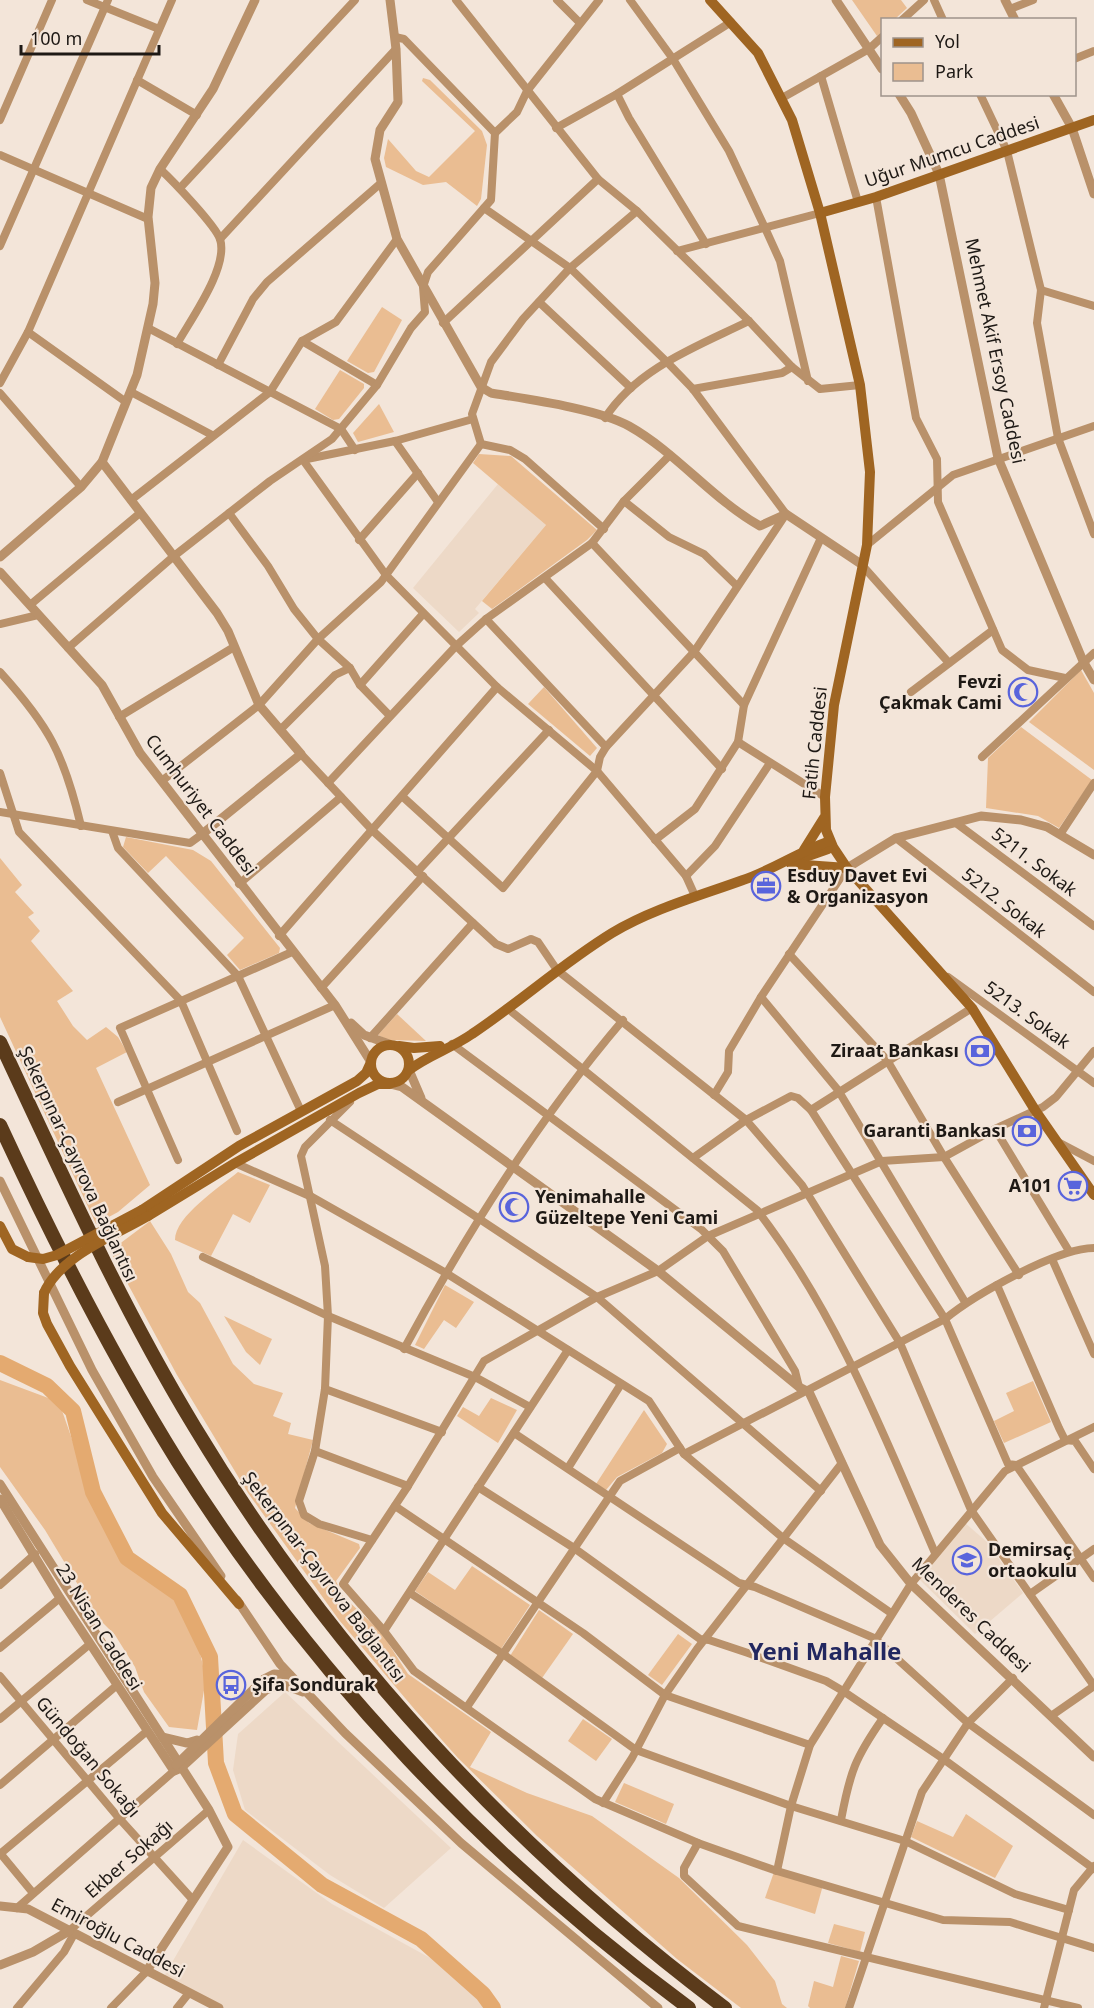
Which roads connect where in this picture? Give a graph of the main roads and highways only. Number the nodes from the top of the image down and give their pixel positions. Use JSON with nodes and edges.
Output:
{"nodes":[{"id":1,"x":710,"y":0,"type":"edge"},
{"id":2,"x":1094,"y":120,"type":"edge"},
{"id":3,"x":820,"y":213,"type":"junction"},
{"id":4,"x":824,"y":818,"type":"junction"},
{"id":5,"x":831,"y":844,"type":"junction"},
{"id":6,"x":804,"y":850,"type":"junction"},
{"id":7,"x":787,"y":864,"type":"junction"},
{"id":8,"x":768,"y":868,"type":"junction"},
{"id":9,"x":848,"y":868,"type":"junction"},
{"id":10,"x":0,"y":1042,"type":"edge"},
{"id":11,"x":452,"y":1044,"type":"junction"},
{"id":12,"x":392,"y":1045,"type":"junction"},
{"id":13,"x":371,"y":1062,"type":"junction"},
{"id":14,"x":409,"y":1070,"type":"junction"},
{"id":15,"x":390,"y":1083,"type":"junction"},
{"id":16,"x":0,"y":1125,"type":"edge"},
{"id":17,"x":1094,"y":1195,"type":"edge"},
{"id":18,"x":145,"y":1213,"type":"junction"},
{"id":19,"x":0,"y":1226,"type":"edge"},
{"id":20,"x":239,"y":1604,"type":"road end"},
{"id":21,"x":689,"y":2008,"type":"edge"},
{"id":22,"x":724,"y":2008,"type":"edge"}],
"edges":[{"from":1,"to":3,"type":"main road","name":"Fatih Caddesi"},
{"from":2,"to":3,"type":"main road","name":"Uğur Mumcu Caddesi"},
{"from":3,"to":4,"type":"main road","name":"Fatih Caddesi"},
{"from":4,"to":5,"type":"main road","name":"Fatih Caddesi"},
{"from":4,"to":6,"type":"main road"},
{"from":5,"to":6,"type":"main road"},
{"from":5,"to":7,"type":"main road"},
{"from":5,"to":9,"type":"main road","name":"Fatih Caddesi"},
{"from":6,"to":8,"type":"main road"},
{"from":7,"to":8,"type":"main road"},
{"from":7,"to":9,"type":"main road"},
{"from":8,"to":11,"type":"main road"},
{"from":9,"to":17,"type":"main road","name":"Fatih Caddesi"},
{"from":10,"to":22,"type":"highway","name":"Şekerpınar-Çayırova Bağlantısı"},
{"from":11,"to":12,"type":"main road"},
{"from":11,"to":14,"type":"main road"},
{"from":12,"to":13,"type":"main road"},
{"from":12,"to":14,"type":"main road"},
{"from":13,"to":15,"type":"main road"},
{"from":13,"to":18,"type":"main road"},
{"from":14,"to":15,"type":"main road"},
{"from":15,"to":18,"type":"main road"},
{"from":16,"to":21,"type":"highway"},
{"from":18,"to":19,"type":"main road","bridge":true},
{"from":18,"to":20,"type":"main road","bridge":true}]}
